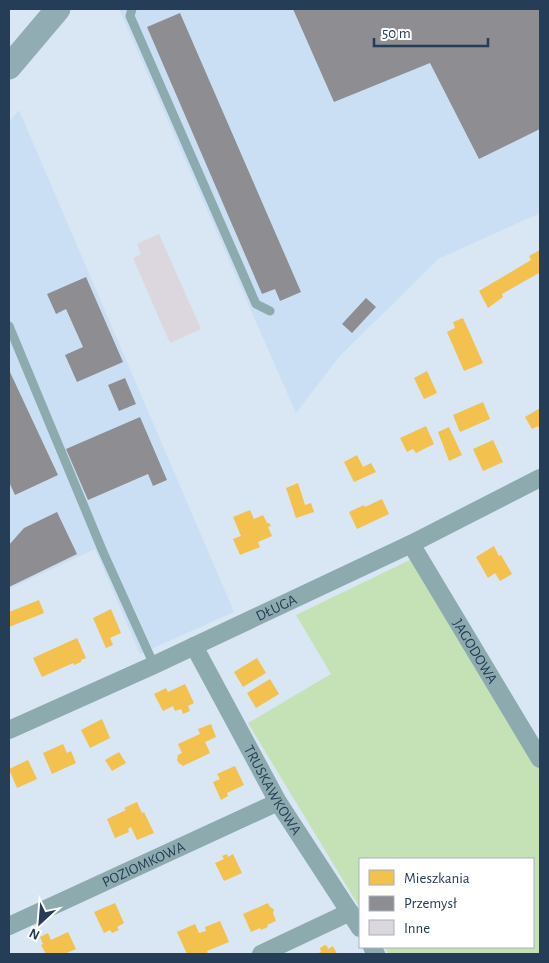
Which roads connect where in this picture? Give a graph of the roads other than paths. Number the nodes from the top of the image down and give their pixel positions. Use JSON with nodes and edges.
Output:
{"nodes":[{"id":1,"x":58,"y":9,"type":"edge"},
{"id":2,"x":132,"y":9,"type":"edge"},
{"id":3,"x":9,"y":67,"type":"edge"},
{"id":4,"x":270,"y":312,"type":"dead end"},
{"id":5,"x":9,"y":326,"type":"edge"},
{"id":6,"x":540,"y":478,"type":"edge"},
{"id":7,"x":411,"y":544,"type":"junction"},
{"id":8,"x":194,"y":646,"type":"junction"},
{"id":9,"x":154,"y":665,"type":"junction"},
{"id":10,"x":9,"y":730,"type":"edge"},
{"id":11,"x":540,"y":759,"type":"edge"},
{"id":12,"x":278,"y":802,"type":"junction"},
{"id":13,"x":350,"y":912,"type":"junction"},
{"id":14,"x":9,"y":926,"type":"edge"},
{"id":15,"x":359,"y":926,"type":"edge"},
{"id":16,"x":261,"y":954,"type":"edge"}],
"edges":[{"from":1,"to":3,"type":"main road"},
{"from":2,"to":4,"type":"lane"},
{"from":5,"to":9,"type":"lane"},
{"from":6,"to":7,"type":"street","name":"DŁUGA"},
{"from":7,"to":8,"type":"street","name":"DŁUGA"},
{"from":7,"to":11,"type":"street","name":"JAGODOWA"},
{"from":8,"to":9,"type":"street","name":"DŁUGA"},
{"from":8,"to":12,"type":"street","name":"TRUSKAWKOWA"},
{"from":9,"to":10,"type":"street","name":"DŁUGA"},
{"from":12,"to":13,"type":"street","name":"TRUSKAWKOWA"},
{"from":12,"to":14,"type":"street","name":"POZIOMKOWA"},
{"from":13,"to":15,"type":"street","name":"TRUSKAWKOWA"},
{"from":13,"to":16,"type":"street"}]}
